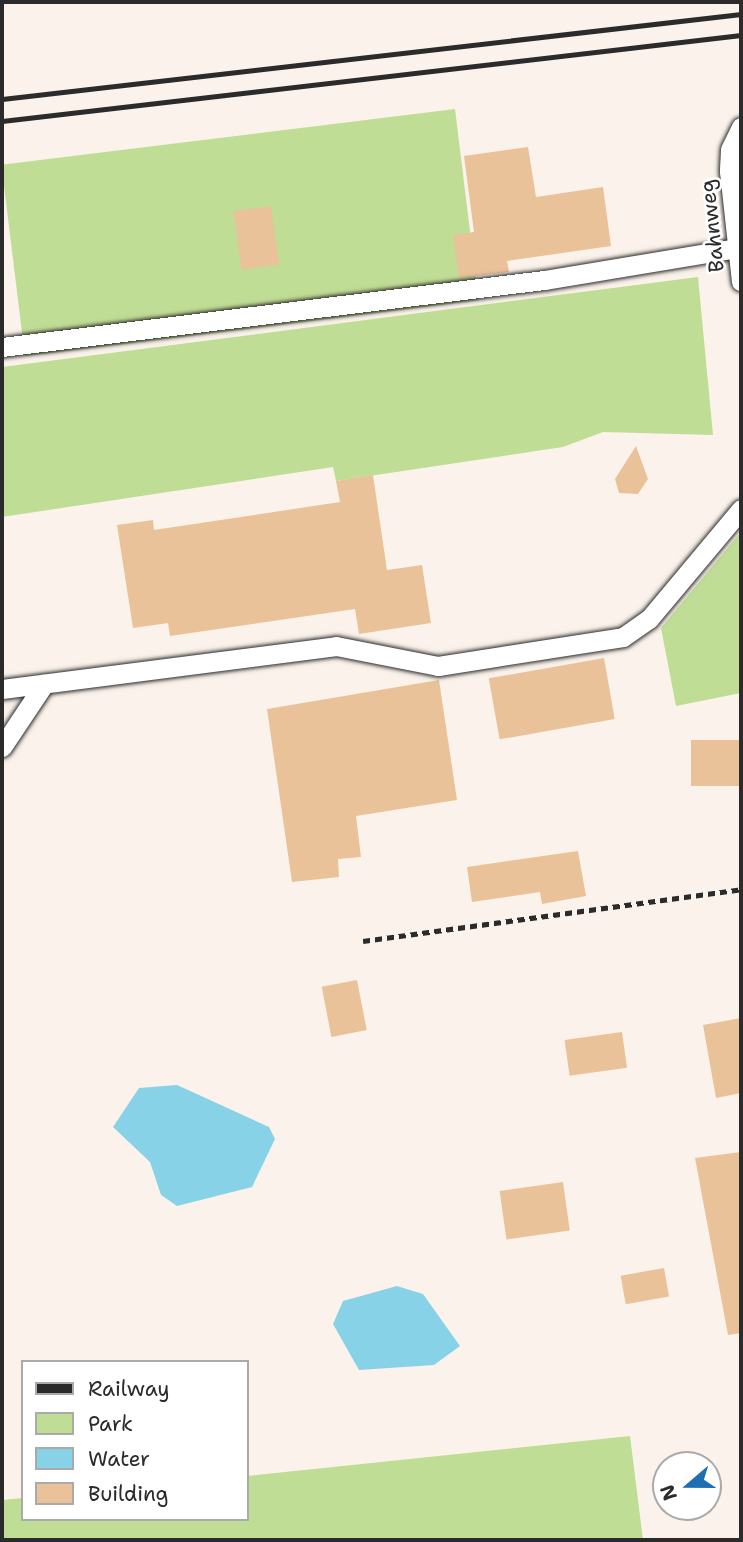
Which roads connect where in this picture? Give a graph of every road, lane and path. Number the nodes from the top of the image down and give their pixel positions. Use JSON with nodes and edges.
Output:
{"nodes":[{"id":1,"x":741,"y":127,"type":"edge"},
{"id":2,"x":737,"y":248,"type":"junction"},
{"id":3,"x":741,"y":281,"type":"edge"},
{"id":4,"x":2,"y":347,"type":"edge"},
{"id":5,"x":741,"y":509,"type":"edge"},
{"id":6,"x":44,"y":684,"type":"junction"},
{"id":7,"x":2,"y":689,"type":"edge"},
{"id":8,"x":2,"y":747,"type":"edge"},
{"id":9,"x":741,"y":889,"type":"edge"},
{"id":10,"x":363,"y":941,"type":"dead end"}],
"edges":[{"from":1,"to":2,"type":"lane","name":"Bahnweg"},
{"from":2,"to":3,"type":"lane","name":"Bahnweg"},
{"from":2,"to":4,"type":"lane"},
{"from":5,"to":6,"type":"lane"},
{"from":6,"to":7,"type":"lane"},
{"from":6,"to":8,"type":"lane"},
{"from":9,"to":10,"type":"path"}]}
